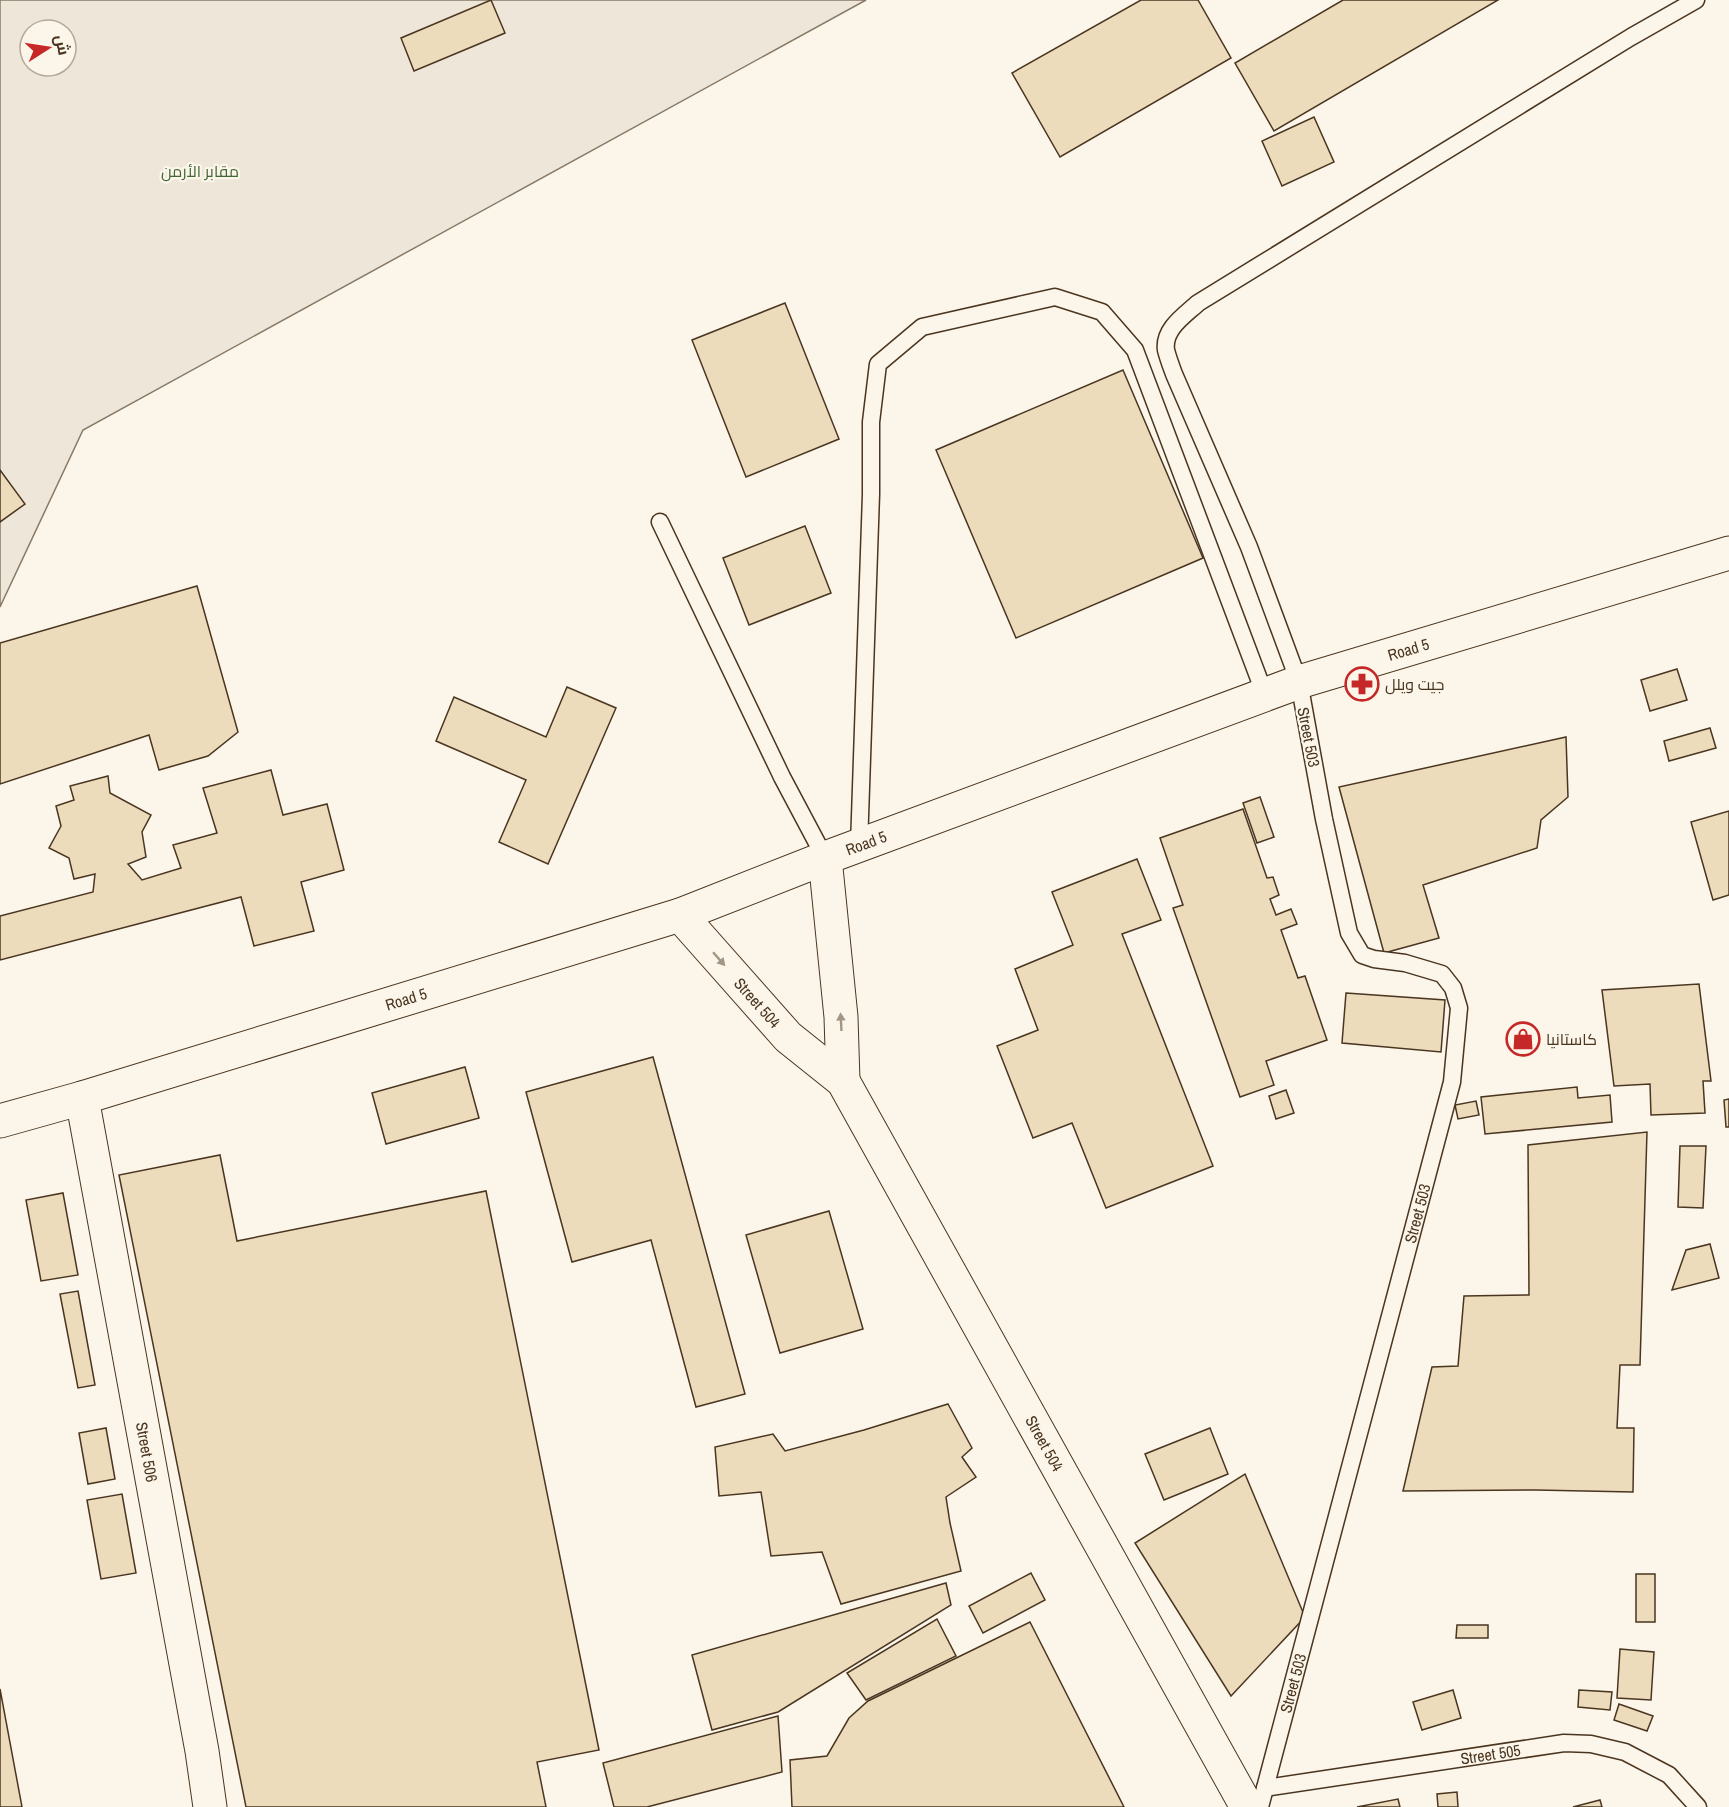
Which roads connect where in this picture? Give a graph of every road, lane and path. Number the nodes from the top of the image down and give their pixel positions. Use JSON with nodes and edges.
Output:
{"nodes":[{"id":1,"x":1695,"y":0,"type":"edge"},
{"id":2,"x":660,"y":522,"type":"dead end"},
{"id":3,"x":1729,"y":553,"type":"edge"},
{"id":4,"x":1299,"y":682,"type":"junction"},
{"id":5,"x":1265,"y":695,"type":"junction"},
{"id":6,"x":859,"y":846,"type":"junction"},
{"id":7,"x":825,"y":858,"type":"junction"},
{"id":8,"x":680,"y":915,"type":"junction"},
{"id":9,"x":843,"y":1081,"type":"junction"},
{"id":10,"x":82,"y":1098,"type":"junction"},
{"id":11,"x":0,"y":1121,"type":"edge"},
{"id":12,"x":1256,"y":1798,"type":"edge"},
{"id":13,"x":210,"y":1807,"type":"edge"},
{"id":14,"x":1260,"y":1807,"type":"edge"},
{"id":15,"x":1698,"y":1807,"type":"edge"}],
"edges":[{"from":1,"to":4,"type":"lane"},
{"from":2,"to":7,"type":"lane"},
{"from":3,"to":4,"type":"street","name":"Road 5"},
{"from":4,"to":5,"type":"street","name":"Road 5"},
{"from":4,"to":12,"type":"lane","name":"Street 503"},
{"from":5,"to":6,"type":"street","name":"Road 5"},
{"from":5,"to":6,"type":"lane"},
{"from":6,"to":7,"type":"street","name":"Road 5"},
{"from":7,"to":8,"type":"street","name":"Road 5"},
{"from":9,"to":7,"type":"street","name":"Street 504","one_way":true},
{"from":8,"to":9,"type":"street","name":"Street 504","one_way":true},
{"from":8,"to":10,"type":"street","name":"Road 5"},
{"from":9,"to":12,"type":"street","name":"Street 504"},
{"from":10,"to":11,"type":"street","name":"Road 5"},
{"from":10,"to":13,"type":"street","name":"Street 506"},
{"from":12,"to":14,"type":"lane","name":"Street 503"},
{"from":12,"to":15,"type":"lane","name":"Street 505"}]}
